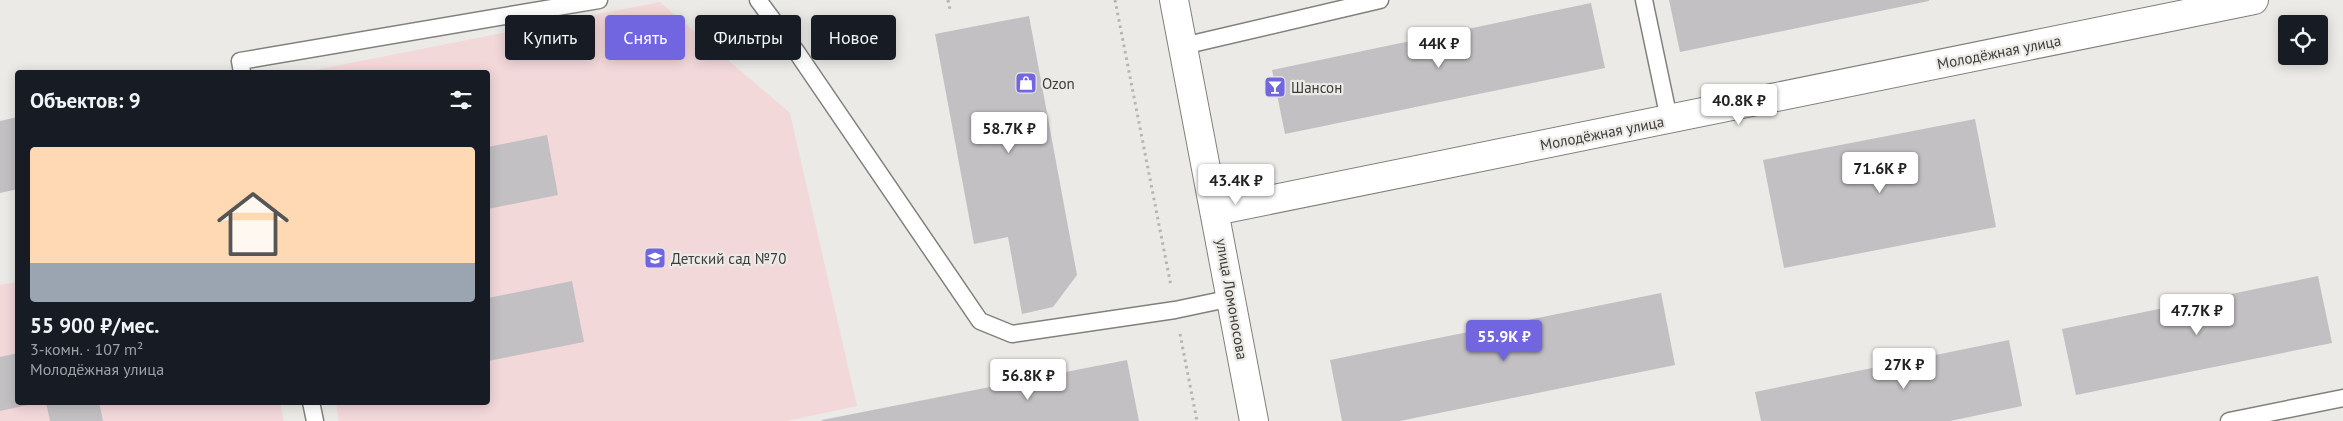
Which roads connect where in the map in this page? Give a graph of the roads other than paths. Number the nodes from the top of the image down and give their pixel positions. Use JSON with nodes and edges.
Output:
{"nodes":[{"id":1,"x":599,"y":0,"type":"edge"},
{"id":2,"x":758,"y":0,"type":"edge"},
{"id":3,"x":1174,"y":0,"type":"edge"},
{"id":4,"x":1380,"y":0,"type":"edge"},
{"id":5,"x":1644,"y":0,"type":"edge"},
{"id":6,"x":2254,"y":0,"type":"edge"},
{"id":7,"x":1183,"y":46,"type":"junction"},
{"id":8,"x":242,"y":70,"type":"edge"},
{"id":9,"x":1669,"y":119,"type":"junction"},
{"id":10,"x":1216,"y":211,"type":"junction"},
{"id":11,"x":1232,"y":298,"type":"junction"},
{"id":12,"x":2343,"y":398,"type":"edge"},
{"id":13,"x":312,"y":405,"type":"edge"},
{"id":14,"x":2280,"y":416,"type":"edge"},
{"id":15,"x":315,"y":421,"type":"edge"},
{"id":16,"x":1254,"y":421,"type":"edge"},
{"id":17,"x":2229,"y":421,"type":"edge"}],
"edges":[{"from":1,"to":8,"type":"lane"},
{"from":2,"to":11,"type":"lane"},
{"from":3,"to":7,"type":"street","name":"улица Ломоносова"},
{"from":4,"to":7,"type":"lane"},
{"from":5,"to":9,"type":"lane"},
{"from":6,"to":9,"type":"street","name":"Молодёжная улица"},
{"from":7,"to":10,"type":"street","name":"улица Ломоносова"},
{"from":9,"to":10,"type":"street","name":"Молодёжная улица"},
{"from":10,"to":11,"type":"street","name":"улица Ломоносова"},
{"from":11,"to":16,"type":"street","name":"улица Ломоносова"},
{"from":12,"to":14,"type":"lane"},
{"from":13,"to":15,"type":"lane"},
{"from":14,"to":17,"type":"lane"}]}
